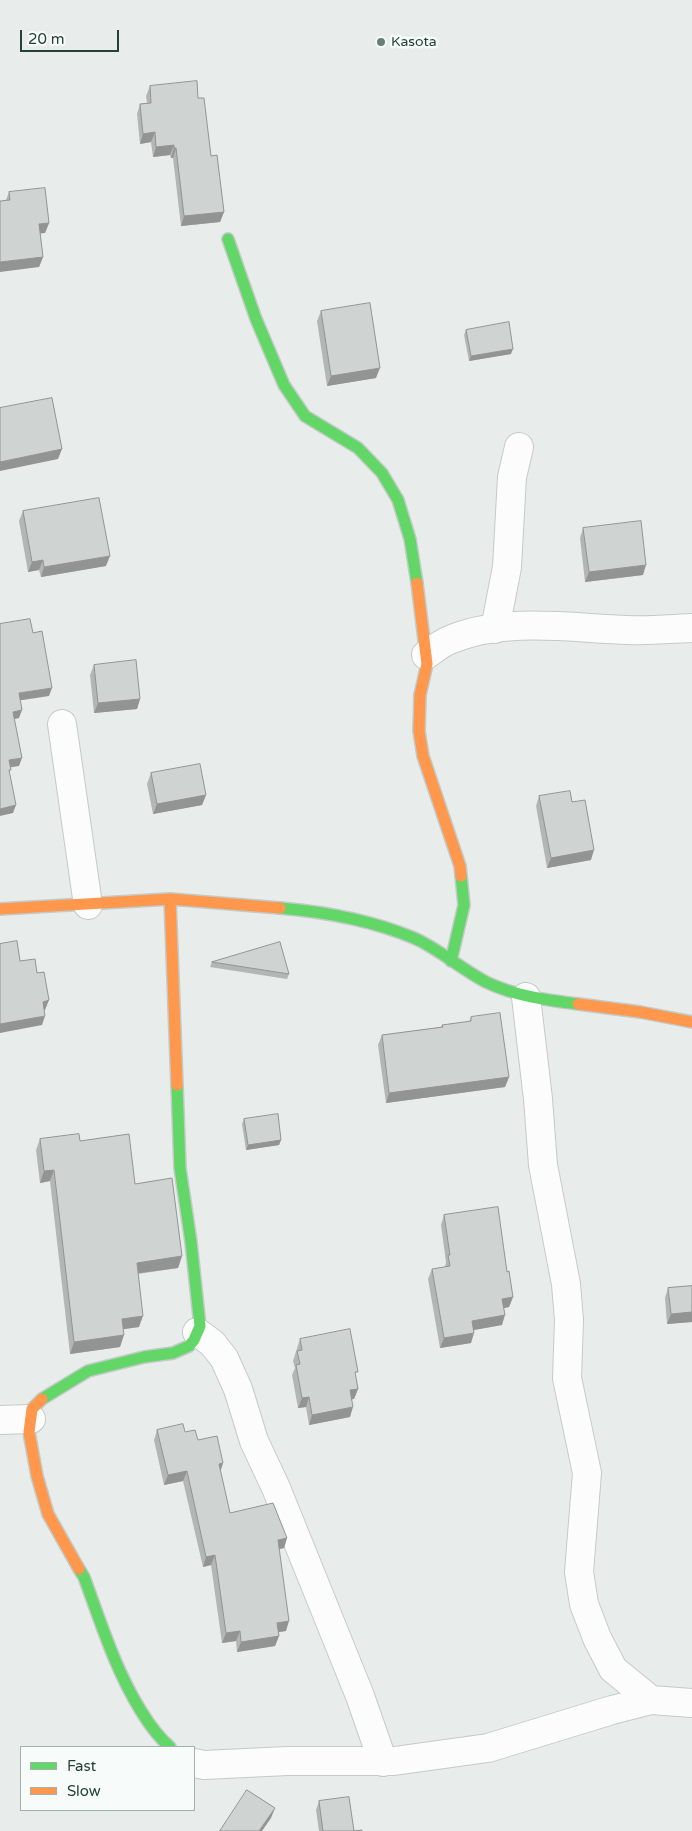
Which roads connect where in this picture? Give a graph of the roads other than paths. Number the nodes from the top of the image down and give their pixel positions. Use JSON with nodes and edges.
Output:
{"nodes":[{"id":1,"x":228,"y":239,"type":"dead end"},
{"id":2,"x":518,"y":447,"type":"dead end"},
{"id":3,"x":692,"y":628,"type":"edge"},
{"id":4,"x":494,"y":629,"type":"junction"},
{"id":5,"x":426,"y":655,"type":"junction"},
{"id":6,"x":62,"y":724,"type":"dead end"},
{"id":7,"x":170,"y":899,"type":"junction"},
{"id":8,"x":88,"y":905,"type":"junction"},
{"id":9,"x":0,"y":909,"type":"edge"},
{"id":10,"x":451,"y":961,"type":"junction"},
{"id":11,"x":526,"y":997,"type":"junction"},
{"id":12,"x":692,"y":1022,"type":"edge"},
{"id":13,"x":197,"y":1332,"type":"junction"},
{"id":14,"x":31,"y":1419,"type":"junction"},
{"id":15,"x":0,"y":1420,"type":"edge"},
{"id":16,"x":651,"y":1700,"type":"junction"},
{"id":17,"x":692,"y":1703,"type":"edge"},
{"id":18,"x":169,"y":1746,"type":"edge"},
{"id":19,"x":195,"y":1762,"type":"edge"},
{"id":20,"x":383,"y":1762,"type":"junction"}],
"edges":[{"from":1,"to":5,"type":"street"},
{"from":2,"to":4,"type":"street"},
{"from":3,"to":4,"type":"street"},
{"from":4,"to":5,"type":"street"},
{"from":5,"to":10,"type":"street"},
{"from":6,"to":8,"type":"street"},
{"from":7,"to":8,"type":"street"},
{"from":7,"to":10,"type":"street"},
{"from":7,"to":13,"type":"street"},
{"from":8,"to":9,"type":"street"},
{"from":10,"to":11,"type":"street"},
{"from":11,"to":12,"type":"street"},
{"from":11,"to":16,"type":"street"},
{"from":13,"to":14,"type":"street"},
{"from":13,"to":20,"type":"street"},
{"from":14,"to":15,"type":"street"},
{"from":14,"to":18,"type":"street"},
{"from":16,"to":17,"type":"street"},
{"from":16,"to":20,"type":"street"},
{"from":19,"to":20,"type":"street"}]}
